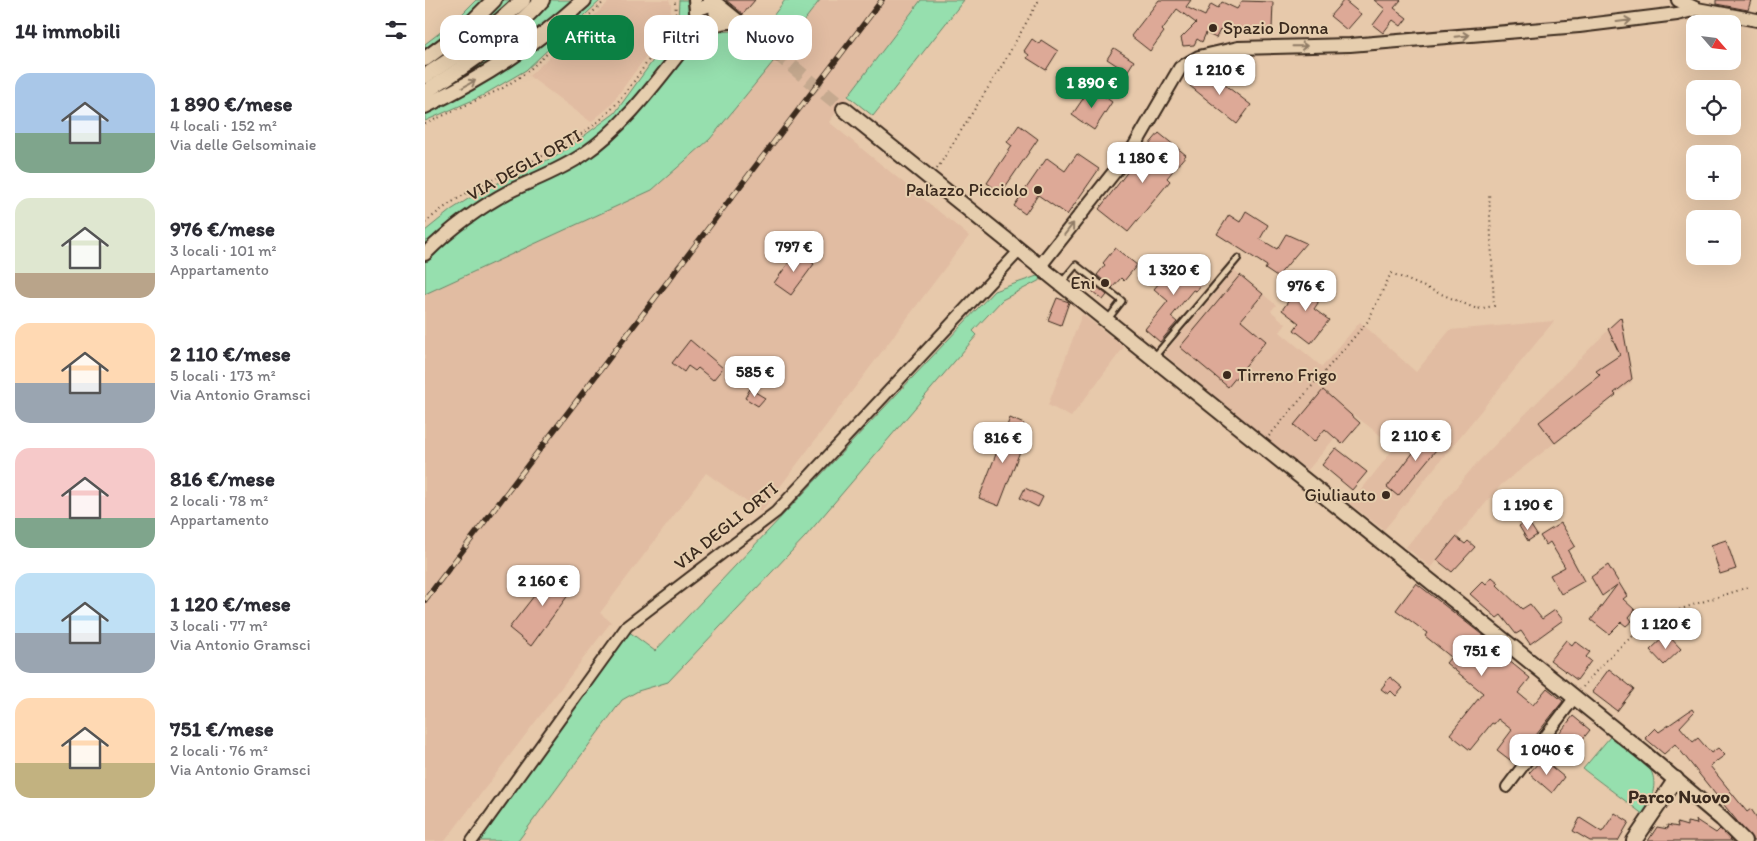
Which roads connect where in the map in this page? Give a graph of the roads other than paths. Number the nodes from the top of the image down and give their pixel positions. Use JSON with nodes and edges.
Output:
{"nodes":[{"id":1,"x":494,"y":0,"type":"edge"},
{"id":2,"x":523,"y":0,"type":"edge"},
{"id":3,"x":542,"y":0,"type":"edge"},
{"id":4,"x":584,"y":0,"type":"edge"},
{"id":5,"x":1678,"y":0,"type":"edge"},
{"id":6,"x":713,"y":1,"type":"edge"},
{"id":7,"x":696,"y":5,"type":"edge"},
{"id":8,"x":1697,"y":9,"type":"junction"},
{"id":9,"x":715,"y":15,"type":"edge"},
{"id":10,"x":730,"y":15,"type":"edge"},
{"id":11,"x":1757,"y":20,"type":"edge"},
{"id":12,"x":425,"y":59,"type":"edge"},
{"id":13,"x":674,"y":60,"type":"edge"},
{"id":14,"x":425,"y":76,"type":"edge"},
{"id":15,"x":425,"y":92,"type":"edge"},
{"id":16,"x":425,"y":106,"type":"edge"},
{"id":17,"x":844,"y":109,"type":"tunnel mouth"},
{"id":18,"x":1019,"y":251,"type":"junction"},
{"id":19,"x":425,"y":254,"type":"edge"},
{"id":20,"x":1238,"y":258,"type":"dead end"},
{"id":21,"x":1039,"y":267,"type":"junction"},
{"id":22,"x":1060,"y":284,"type":"junction"},
{"id":23,"x":1106,"y":321,"type":"junction"},
{"id":24,"x":1153,"y":358,"type":"junction"},
{"id":25,"x":1575,"y":697,"type":"junction"},
{"id":26,"x":1676,"y":779,"type":"junction"},
{"id":27,"x":1507,"y":787,"type":"dead end"},
{"id":28,"x":472,"y":841,"type":"edge"},
{"id":29,"x":1634,"y":841,"type":"edge"},
{"id":30,"x":1744,"y":841,"type":"edge"}],
"edges":[{"from":1,"to":12,"type":"main road"},
{"from":2,"to":14,"type":"main road"},
{"from":3,"to":15,"type":"main road"},
{"from":16,"to":4,"type":"main road","one_way":true},
{"from":5,"to":8,"type":"street"},
{"from":6,"to":7,"type":"street"},
{"from":6,"to":9,"type":"street"},
{"from":6,"to":10,"type":"main road"},
{"from":8,"to":11,"type":"street"},
{"from":21,"to":8,"type":"street","one_way":true},
{"from":13,"to":19,"type":"street","name":"VIA DEGLI ORTI"},
{"from":17,"to":18,"type":"main road"},
{"from":18,"to":21,"type":"main road"},
{"from":18,"to":28,"type":"street","name":"VIA DEGLI ORTI"},
{"from":20,"to":24,"type":"lane"},
{"from":21,"to":22,"type":"main road"},
{"from":22,"to":23,"type":"main road"},
{"from":22,"to":23,"type":"lane"},
{"from":23,"to":24,"type":"main road"},
{"from":24,"to":25,"type":"main road"},
{"from":25,"to":26,"type":"main road"},
{"from":25,"to":27,"type":"street"},
{"from":26,"to":29,"type":"main road"},
{"from":26,"to":30,"type":"main road"}]}
